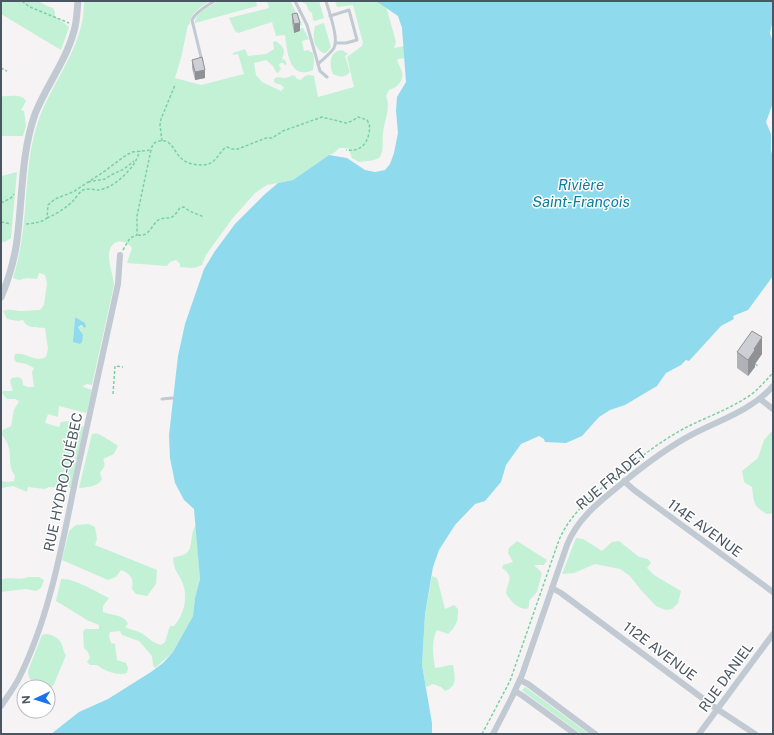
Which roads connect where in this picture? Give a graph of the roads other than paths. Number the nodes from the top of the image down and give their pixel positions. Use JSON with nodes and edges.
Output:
{"nodes":[{"id":1,"x":78,"y":1,"type":"edge"},
{"id":2,"x":214,"y":1,"type":"edge"},
{"id":3,"x":295,"y":1,"type":"edge"},
{"id":4,"x":326,"y":1,"type":"edge"},
{"id":5,"x":330,"y":16,"type":"junction"},
{"id":6,"x":336,"y":43,"type":"junction"},
{"id":7,"x":202,"y":61,"type":"edge"},
{"id":8,"x":318,"y":64,"type":"junction"},
{"id":9,"x":327,"y":77,"type":"dead end"},
{"id":10,"x":120,"y":255,"type":"road end"},
{"id":11,"x":1,"y":297,"type":"edge"},
{"id":12,"x":773,"y":386,"type":"edge"},
{"id":13,"x":173,"y":398,"type":"dead end"},
{"id":14,"x":162,"y":399,"type":"dead end"},
{"id":15,"x":760,"y":399,"type":"junction"},
{"id":16,"x":773,"y":409,"type":"edge"},
{"id":17,"x":624,"y":481,"type":"junction"},
{"id":18,"x":552,"y":588,"type":"junction"},
{"id":19,"x":773,"y":592,"type":"edge"},
{"id":20,"x":773,"y":634,"type":"edge"},
{"id":21,"x":520,"y":680,"type":"junction"},
{"id":22,"x":515,"y":691,"type":"junction"},
{"id":23,"x":1,"y":706,"type":"edge"},
{"id":24,"x":717,"y":709,"type":"junction"},
{"id":25,"x":493,"y":734,"type":"edge"},
{"id":26,"x":575,"y":734,"type":"edge"},
{"id":27,"x":595,"y":734,"type":"edge"},
{"id":28,"x":699,"y":734,"type":"edge"},
{"id":29,"x":755,"y":734,"type":"edge"}],
"edges":[{"from":1,"to":11,"type":"street"},
{"from":2,"to":7,"type":"lane"},
{"from":3,"to":8,"type":"lane"},
{"from":4,"to":5,"type":"lane"},
{"from":5,"to":6,"type":"lane"},
{"from":5,"to":6,"type":"lane"},
{"from":6,"to":8,"type":"lane"},
{"from":8,"to":9,"type":"lane"},
{"from":10,"to":23,"type":"street","name":"RUE HYDRO-QUÉBEC"},
{"from":12,"to":15,"type":"street","name":"RUE FRADET"},
{"from":13,"to":14,"type":"lane"},
{"from":15,"to":16,"type":"street"},
{"from":15,"to":17,"type":"street","name":"RUE FRADET"},
{"from":17,"to":18,"type":"street","name":"RUE FRADET"},
{"from":17,"to":19,"type":"street","name":"114E AVENUE"},
{"from":18,"to":21,"type":"street","name":"RUE FRADET"},
{"from":18,"to":24,"type":"street","name":"112E AVENUE"},
{"from":20,"to":24,"type":"street","name":"RUE DANIEL"},
{"from":21,"to":22,"type":"street","name":"RUE FRADET"},
{"from":21,"to":27,"type":"street"},
{"from":22,"to":25,"type":"street","name":"RUE FRADET"},
{"from":22,"to":26,"type":"street"},
{"from":24,"to":28,"type":"street","name":"RUE DANIEL"},
{"from":24,"to":29,"type":"street","name":"112E AVENUE"}]}
